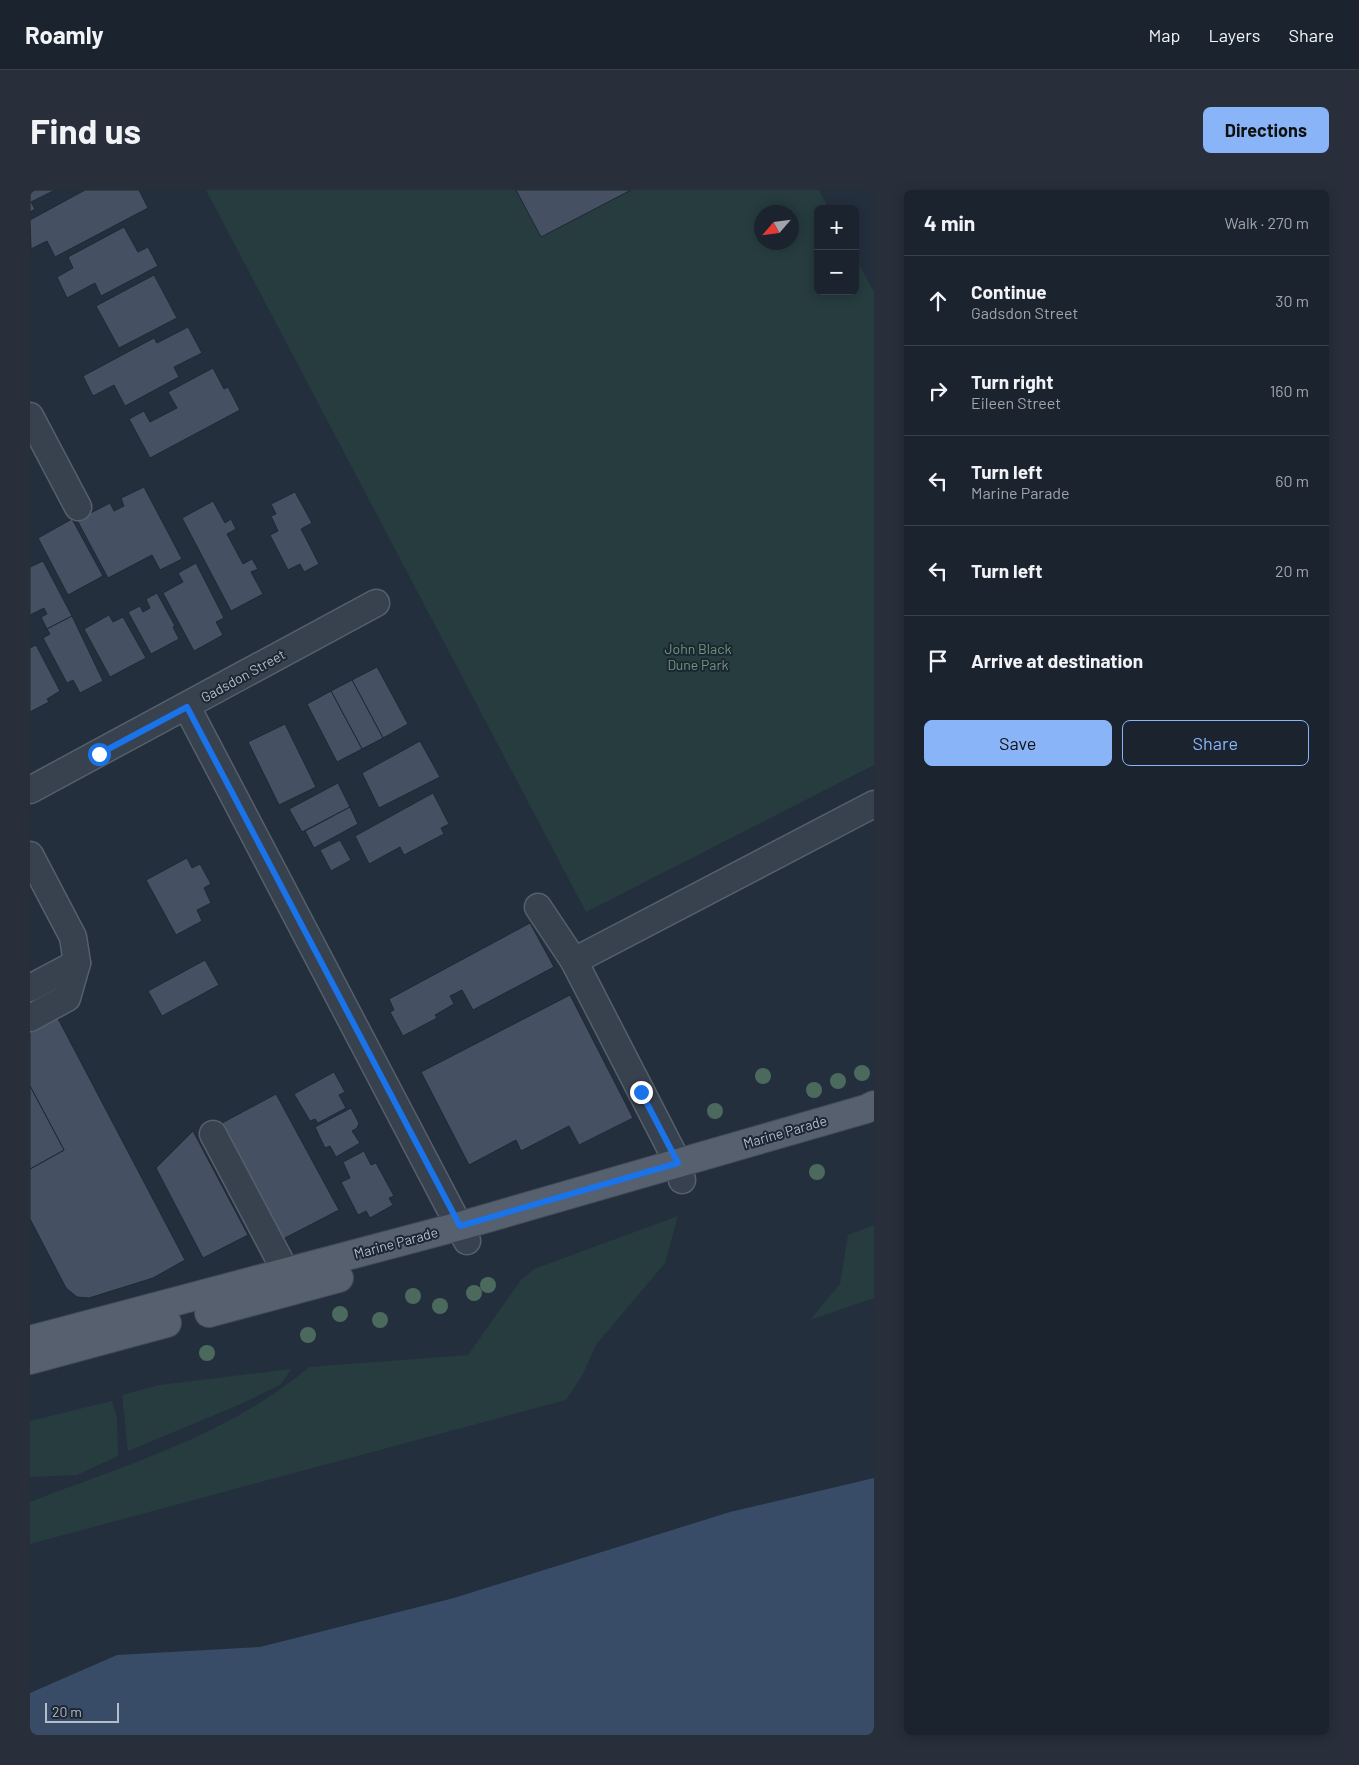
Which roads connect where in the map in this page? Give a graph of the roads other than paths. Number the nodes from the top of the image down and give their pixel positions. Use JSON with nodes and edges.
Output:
{"nodes":[{"id":1,"x":30,"y":416,"type":"edge"},
{"id":2,"x":78,"y":507,"type":"dead end"},
{"id":3,"x":376,"y":603,"type":"dead end"},
{"id":4,"x":187,"y":707,"type":"junction"},
{"id":5,"x":30,"y":790,"type":"edge"},
{"id":6,"x":874,"y":804,"type":"edge"},
{"id":7,"x":30,"y":855,"type":"edge"},
{"id":8,"x":538,"y":907,"type":"dead end"},
{"id":9,"x":574,"y":961,"type":"junction"},
{"id":10,"x":76,"y":963,"type":"junction"},
{"id":11,"x":30,"y":988,"type":"edge"},
{"id":12,"x":30,"y":1018,"type":"edge"},
{"id":13,"x":874,"y":1105,"type":"edge"},
{"id":14,"x":874,"y":1125,"type":"edge"},
{"id":15,"x":213,"y":1134,"type":"dead end"},
{"id":16,"x":680,"y":1172,"type":"junction"},
{"id":17,"x":463,"y":1234,"type":"junction"},
{"id":18,"x":286,"y":1272,"type":"junction"},
{"id":19,"x":30,"y":1340,"type":"edge"},
{"id":20,"x":30,"y":1360,"type":"edge"}],
"edges":[{"from":1,"to":2,"type":"street"},
{"from":3,"to":4,"type":"street","name":"Gadsdon Street"},
{"from":4,"to":5,"type":"street","name":"Gadsdon Street"},
{"from":4,"to":17,"type":"street"},
{"from":6,"to":9,"type":"street"},
{"from":7,"to":10,"type":"street"},
{"from":8,"to":9,"type":"street"},
{"from":9,"to":16,"type":"street"},
{"from":10,"to":11,"type":"street"},
{"from":10,"to":12,"type":"street"},
{"from":13,"to":16,"type":"main road","name":"Marine Parade"},
{"from":14,"to":16,"type":"main road","name":"Marine Parade"},
{"from":15,"to":18,"type":"street"},
{"from":16,"to":17,"type":"main road","name":"Marine Parade"},
{"from":17,"to":18,"type":"main road","name":"Marine Parade"},
{"from":17,"to":20,"type":"main road","name":"Marine Parade"},
{"from":18,"to":19,"type":"main road","name":"Marine Parade"}]}
